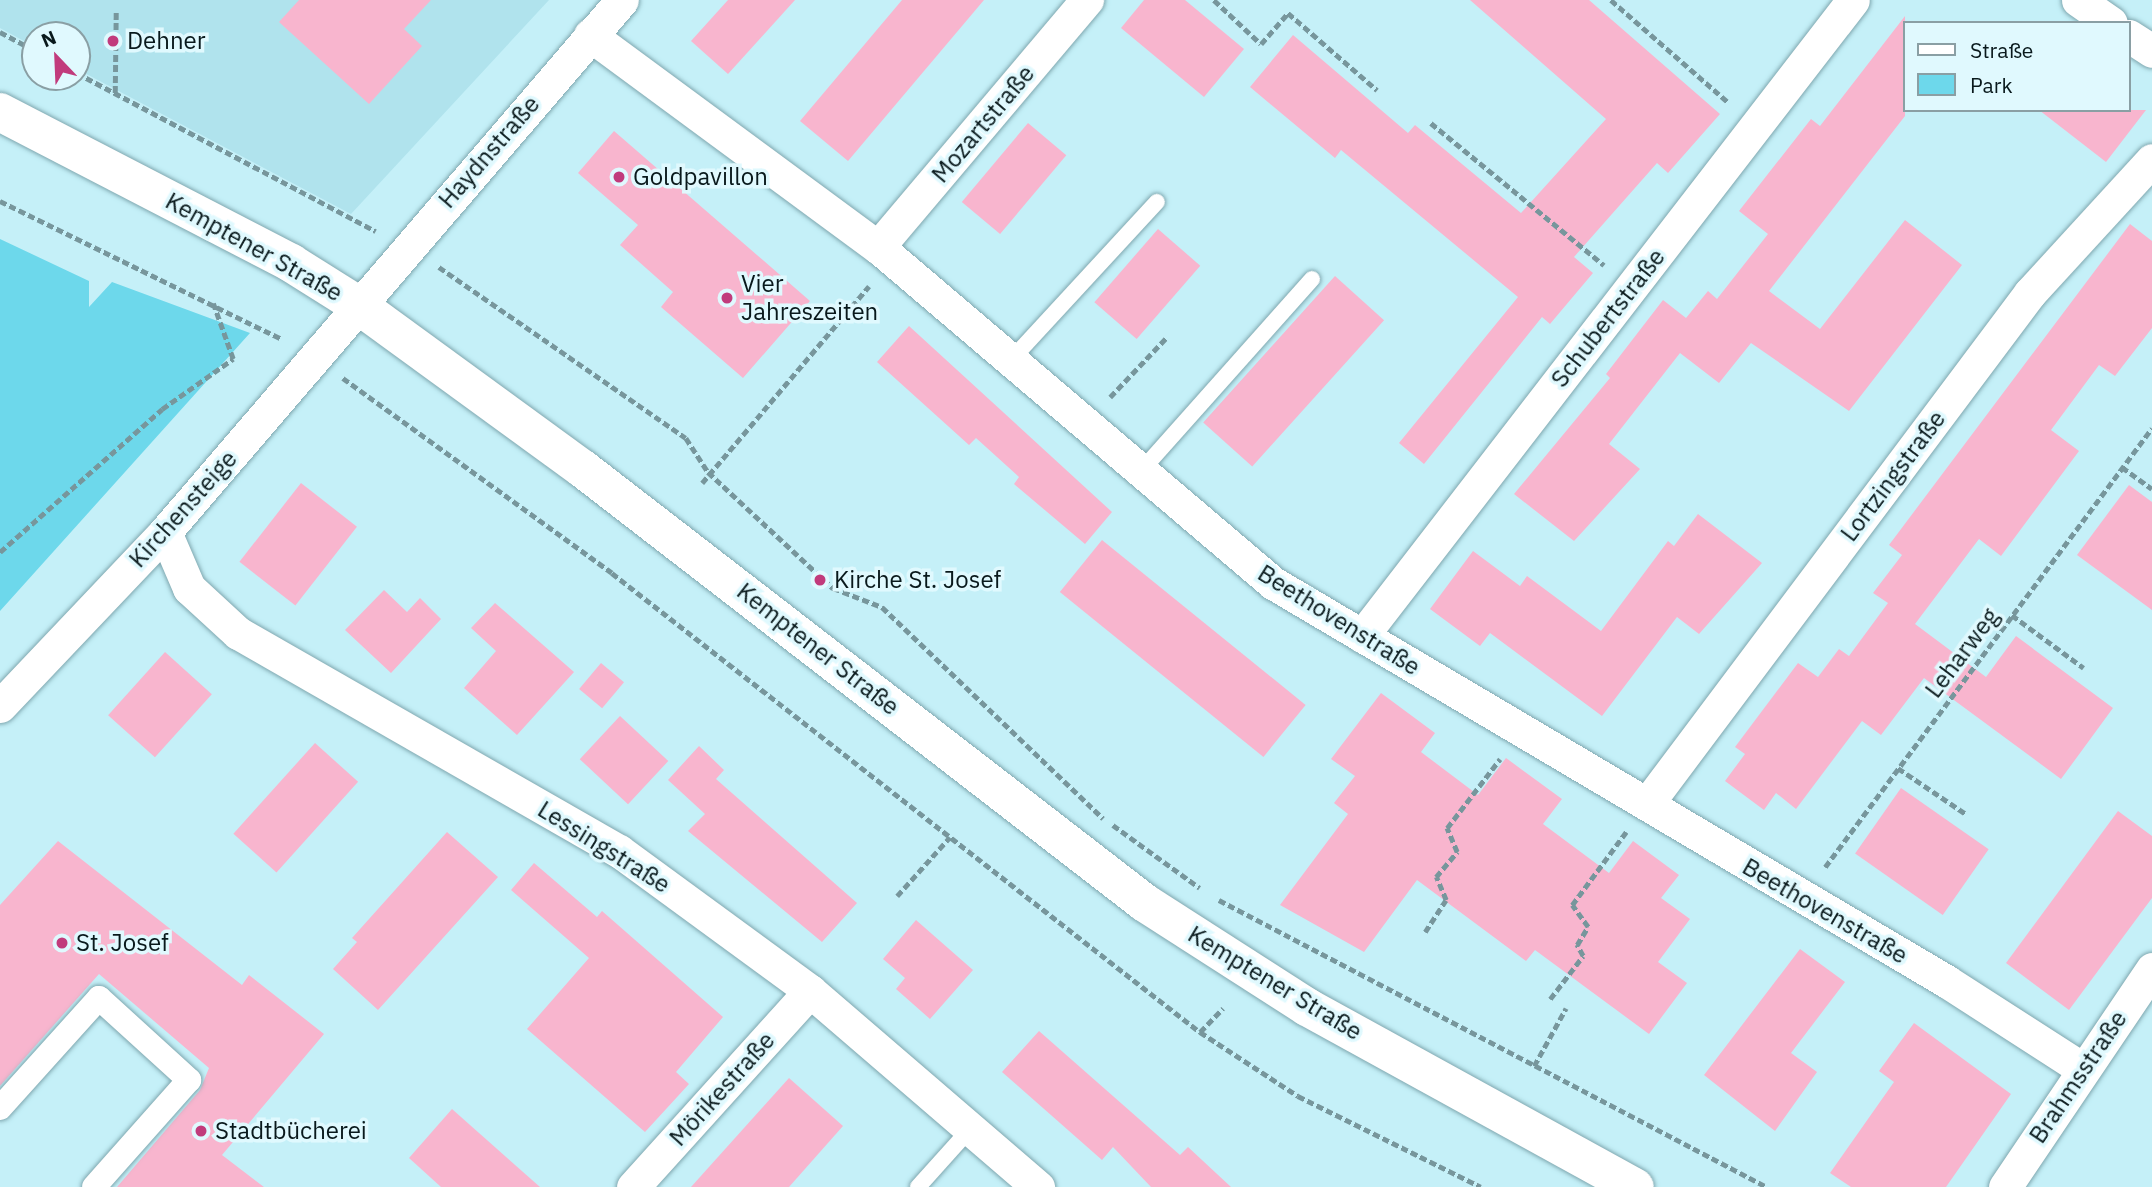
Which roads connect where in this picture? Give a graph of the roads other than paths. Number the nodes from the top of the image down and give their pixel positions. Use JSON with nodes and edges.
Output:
{"nodes":[{"id":1,"x":622,"y":0,"type":"edge"},
{"id":2,"x":1087,"y":0,"type":"edge"},
{"id":3,"x":1853,"y":0,"type":"edge"},
{"id":4,"x":2078,"y":0,"type":"edge"},
{"id":5,"x":2108,"y":21,"type":"edge"},
{"id":6,"x":590,"y":36,"type":"junction"},
{"id":7,"x":2131,"y":37,"type":"edge"},
{"id":8,"x":2152,"y":51,"type":"edge"},
{"id":9,"x":0,"y":112,"type":"edge"},
{"id":10,"x":2152,"y":160,"type":"edge"},
{"id":11,"x":1157,"y":202,"type":"dead end"},
{"id":12,"x":885,"y":253,"type":"junction"},
{"id":13,"x":1312,"y":279,"type":"dead end"},
{"id":14,"x":358,"y":305,"type":"junction"},
{"id":15,"x":1011,"y":359,"type":"junction"},
{"id":16,"x":1141,"y":471,"type":"junction"},
{"id":17,"x":165,"y":532,"type":"junction"},
{"id":18,"x":1362,"y":636,"type":"junction"},
{"id":19,"x":0,"y":706,"type":"edge"},
{"id":20,"x":1647,"y":804,"type":"junction"},
{"id":21,"x":2152,"y":969,"type":"edge"},
{"id":22,"x":810,"y":991,"type":"junction"},
{"id":23,"x":2081,"y":1068,"type":"junction"},
{"id":24,"x":0,"y":1108,"type":"edge"},
{"id":25,"x":970,"y":1129,"type":"junction"},
{"id":26,"x":94,"y":1187,"type":"edge"},
{"id":27,"x":633,"y":1187,"type":"edge"},
{"id":28,"x":918,"y":1187,"type":"edge"},
{"id":29,"x":1038,"y":1187,"type":"edge"},
{"id":30,"x":1636,"y":1187,"type":"edge"},
{"id":31,"x":2005,"y":1187,"type":"edge"}],
"edges":[{"from":1,"to":6,"type":"street","name":"Haydnstraße"},
{"from":2,"to":12,"type":"street","name":"Mozartstraße"},
{"from":3,"to":18,"type":"street","name":"Schubertstraße"},
{"from":4,"to":5,"type":"street"},
{"from":6,"to":12,"type":"street","name":"Beethovenstraße"},
{"from":6,"to":14,"type":"street","name":"Haydnstraße"},
{"from":7,"to":8,"type":"street"},
{"from":9,"to":14,"type":"main road","name":"Kemptener Straße"},
{"from":10,"to":20,"type":"street","name":"Lortzingstraße"},
{"from":11,"to":15,"type":"lane"},
{"from":12,"to":15,"type":"street","name":"Beethovenstraße"},
{"from":13,"to":16,"type":"lane"},
{"from":14,"to":17,"type":"street","name":"Kirchensteige"},
{"from":14,"to":30,"type":"main road","name":"Kemptener Straße"},
{"from":15,"to":16,"type":"street","name":"Beethovenstraße"},
{"from":16,"to":18,"type":"street","name":"Beethovenstraße"},
{"from":17,"to":19,"type":"street","name":"Kirchensteige"},
{"from":17,"to":22,"type":"street","name":"Lessingstraße"},
{"from":18,"to":20,"type":"street","name":"Beethovenstraße"},
{"from":20,"to":23,"type":"street","name":"Beethovenstraße"},
{"from":21,"to":23,"type":"street","name":"Brahmsstraße"},
{"from":22,"to":25,"type":"street","name":"Lessingstraße"},
{"from":22,"to":27,"type":"street","name":"Mörikestraße"},
{"from":23,"to":31,"type":"street","name":"Brahmsstraße"},
{"from":24,"to":26,"type":"street"},
{"from":25,"to":28,"type":"lane"},
{"from":25,"to":29,"type":"street","name":"Lessingstraße"}]}
